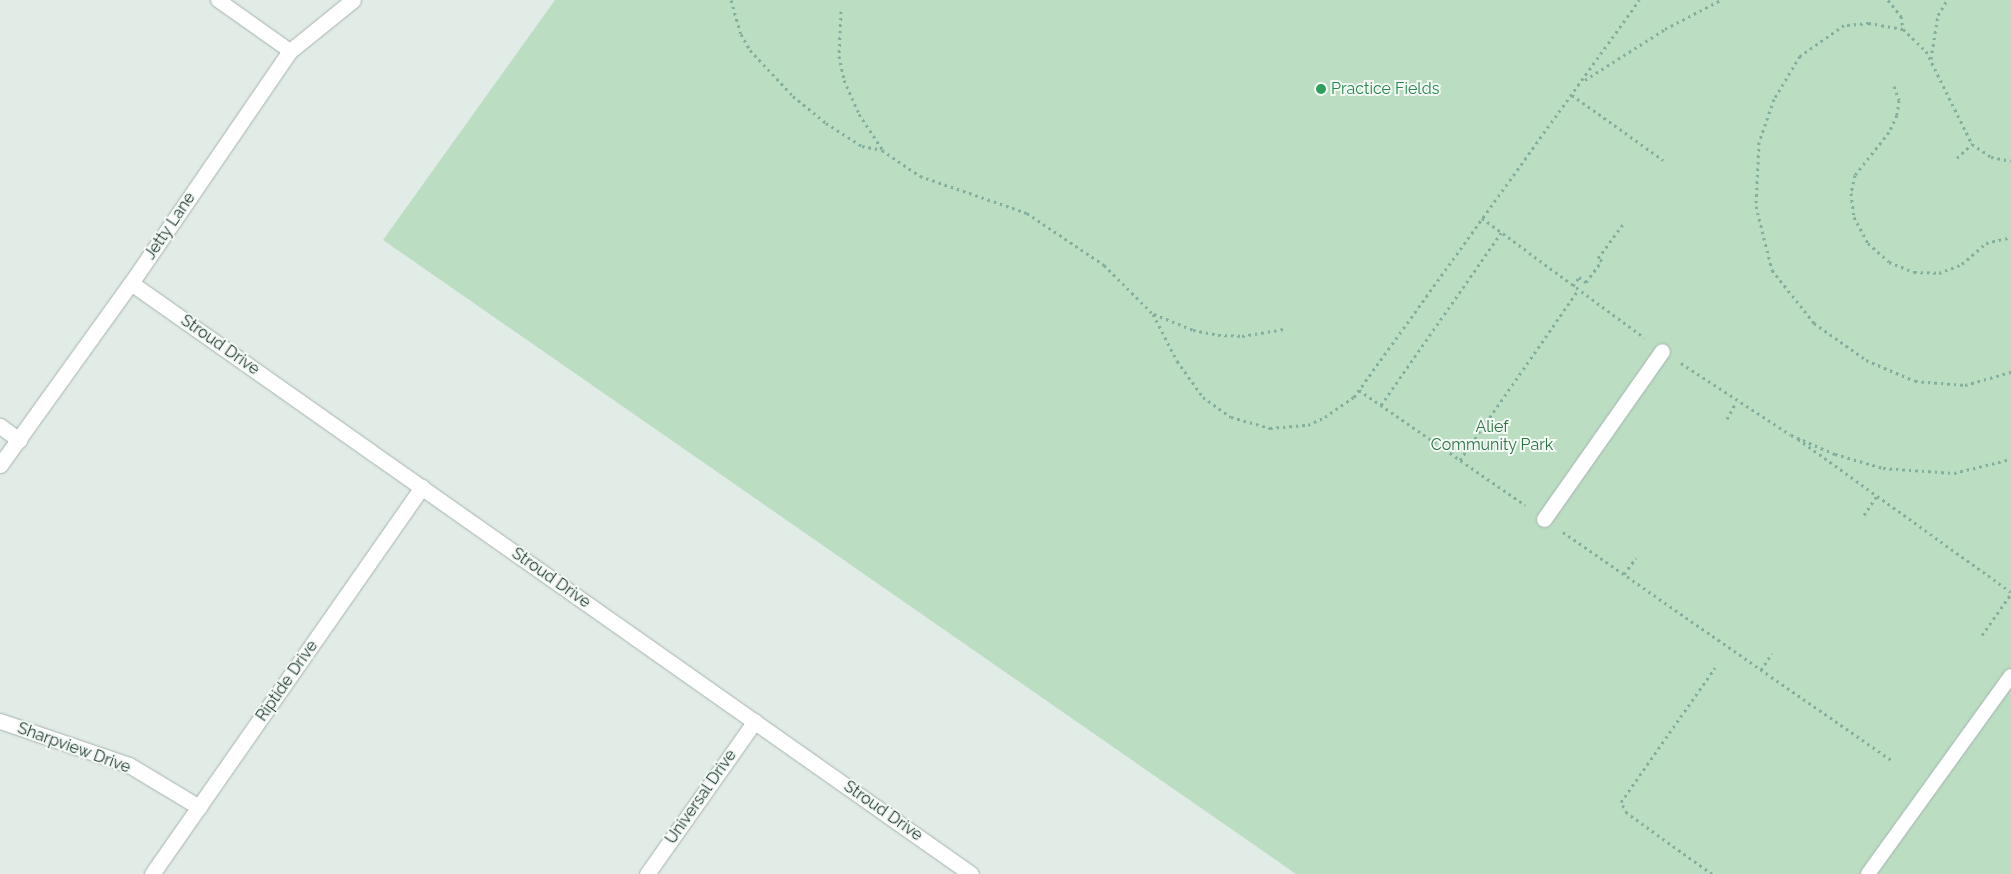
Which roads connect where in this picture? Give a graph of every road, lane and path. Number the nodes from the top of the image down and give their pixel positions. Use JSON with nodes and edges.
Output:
{"nodes":[{"id":1,"x":218,"y":0,"type":"edge"},
{"id":2,"x":353,"y":0,"type":"edge"},
{"id":3,"x":731,"y":0,"type":"edge"},
{"id":4,"x":1639,"y":0,"type":"edge"},
{"id":5,"x":1721,"y":0,"type":"edge"},
{"id":6,"x":1888,"y":0,"type":"edge"},
{"id":7,"x":1898,"y":0,"type":"edge"},
{"id":8,"x":1947,"y":0,"type":"edge"},
{"id":9,"x":1895,"y":7,"type":"junction"},
{"id":10,"x":841,"y":11,"type":"dead end"},
{"id":11,"x":1903,"y":29,"type":"junction"},
{"id":12,"x":290,"y":51,"type":"junction"},
{"id":13,"x":1931,"y":60,"type":"junction"},
{"id":14,"x":1582,"y":81,"type":"junction"},
{"id":15,"x":1894,"y":86,"type":"dead end"},
{"id":16,"x":1572,"y":95,"type":"junction"},
{"id":17,"x":1972,"y":144,"type":"junction"},
{"id":18,"x":882,"y":150,"type":"junction"},
{"id":19,"x":1957,"y":158,"type":"dead end"},
{"id":20,"x":1663,"y":160,"type":"dead end"},
{"id":21,"x":2011,"y":161,"type":"edge"},
{"id":22,"x":1482,"y":218,"type":"junction"},
{"id":23,"x":1624,"y":223,"type":"dead end"},
{"id":24,"x":1501,"y":233,"type":"junction"},
{"id":25,"x":2011,"y":237,"type":"edge"},
{"id":26,"x":131,"y":282,"type":"junction"},
{"id":27,"x":1573,"y":286,"type":"junction"},
{"id":28,"x":1578,"y":290,"type":"junction"},
{"id":29,"x":1154,"y":314,"type":"junction"},
{"id":30,"x":1284,"y":329,"type":"dead end"},
{"id":31,"x":1662,"y":351,"type":"junction"},
{"id":32,"x":2011,"y":372,"type":"edge"},
{"id":33,"x":1360,"y":390,"type":"junction"},
{"id":34,"x":1736,"y":402,"type":"junction"},
{"id":35,"x":1381,"y":405,"type":"junction"},
{"id":36,"x":1727,"y":419,"type":"dead end"},
{"id":37,"x":0,"y":426,"type":"edge"},
{"id":38,"x":1791,"y":435,"type":"junction"},
{"id":39,"x":19,"y":440,"type":"junction"},
{"id":40,"x":2011,"y":459,"type":"edge"},
{"id":41,"x":1460,"y":460,"type":"junction"},
{"id":42,"x":0,"y":464,"type":"edge"},
{"id":43,"x":422,"y":487,"type":"junction"},
{"id":44,"x":1877,"y":496,"type":"junction"},
{"id":45,"x":1864,"y":516,"type":"dead end"},
{"id":46,"x":1544,"y":518,"type":"junction"},
{"id":47,"x":1636,"y":558,"type":"dead end"},
{"id":48,"x":1624,"y":574,"type":"junction"},
{"id":49,"x":2011,"y":593,"type":"edge"},
{"id":50,"x":1982,"y":635,"type":"dead end"},
{"id":51,"x":1772,"y":653,"type":"dead end"},
{"id":52,"x":1714,"y":668,"type":"dead end"},
{"id":53,"x":1760,"y":670,"type":"junction"},
{"id":54,"x":2011,"y":676,"type":"edge"},
{"id":55,"x":0,"y":721,"type":"edge"},
{"id":56,"x":755,"y":721,"type":"junction"},
{"id":57,"x":1892,"y":761,"type":"dead end"},
{"id":58,"x":199,"y":807,"type":"junction"},
{"id":59,"x":1706,"y":870,"type":"junction"},
{"id":60,"x":152,"y":874,"type":"edge"},
{"id":61,"x":647,"y":874,"type":"edge"},
{"id":62,"x":971,"y":874,"type":"edge"},
{"id":63,"x":1703,"y":874,"type":"edge"},
{"id":64,"x":1712,"y":874,"type":"edge"},
{"id":65,"x":1868,"y":874,"type":"edge"}],
"edges":[{"from":1,"to":12,"type":"lane"},
{"from":2,"to":12,"type":"street","name":"Jetty Lane"},
{"from":3,"to":18,"type":"path"},
{"from":4,"to":14,"type":"path"},
{"from":5,"to":14,"type":"path"},
{"from":6,"to":9,"type":"path"},
{"from":7,"to":9,"type":"path"},
{"from":8,"to":13,"type":"path"},
{"from":9,"to":11,"type":"path"},
{"from":10,"to":18,"type":"path"},
{"from":11,"to":13,"type":"path"},
{"from":11,"to":32,"type":"path"},
{"from":12,"to":26,"type":"street","name":"Jetty Lane"},
{"from":13,"to":17,"type":"path"},
{"from":14,"to":16,"type":"path"},
{"from":15,"to":25,"type":"path"},
{"from":16,"to":20,"type":"path"},
{"from":16,"to":22,"type":"path"},
{"from":17,"to":19,"type":"path"},
{"from":17,"to":21,"type":"path"},
{"from":18,"to":29,"type":"path"},
{"from":22,"to":24,"type":"path"},
{"from":22,"to":33,"type":"path"},
{"from":23,"to":27,"type":"path"},
{"from":24,"to":27,"type":"path"},
{"from":24,"to":35,"type":"path"},
{"from":26,"to":39,"type":"street","name":"Jetty Lane"},
{"from":26,"to":43,"type":"street","name":"Stroud Drive"},
{"from":27,"to":28,"type":"path"},
{"from":28,"to":31,"type":"path"},
{"from":28,"to":41,"type":"path"},
{"from":29,"to":30,"type":"path"},
{"from":29,"to":33,"type":"path"},
{"from":31,"to":34,"type":"path"},
{"from":31,"to":46,"type":"street"},
{"from":33,"to":35,"type":"path"},
{"from":34,"to":36,"type":"path"},
{"from":34,"to":38,"type":"path"},
{"from":35,"to":41,"type":"path"},
{"from":37,"to":39,"type":"street"},
{"from":38,"to":40,"type":"path"},
{"from":38,"to":44,"type":"path"},
{"from":39,"to":42,"type":"street","name":"Jetty Lane"},
{"from":41,"to":46,"type":"path"},
{"from":43,"to":56,"type":"street","name":"Stroud Drive"},
{"from":43,"to":58,"type":"street","name":"Riptide Drive"},
{"from":44,"to":45,"type":"path"},
{"from":44,"to":49,"type":"path"},
{"from":46,"to":48,"type":"path"},
{"from":47,"to":48,"type":"path"},
{"from":48,"to":53,"type":"path"},
{"from":49,"to":50,"type":"path"},
{"from":51,"to":53,"type":"path"},
{"from":52,"to":59,"type":"path"},
{"from":53,"to":57,"type":"path"},
{"from":54,"to":65,"type":"lane"},
{"from":55,"to":58,"type":"street","name":"Sharpview Drive"},
{"from":56,"to":61,"type":"street","name":"Universal Drive"},
{"from":56,"to":62,"type":"street","name":"Stroud Drive"},
{"from":58,"to":60,"type":"street","name":"Riptide Drive"},
{"from":59,"to":63,"type":"path"},
{"from":59,"to":64,"type":"path"}]}
